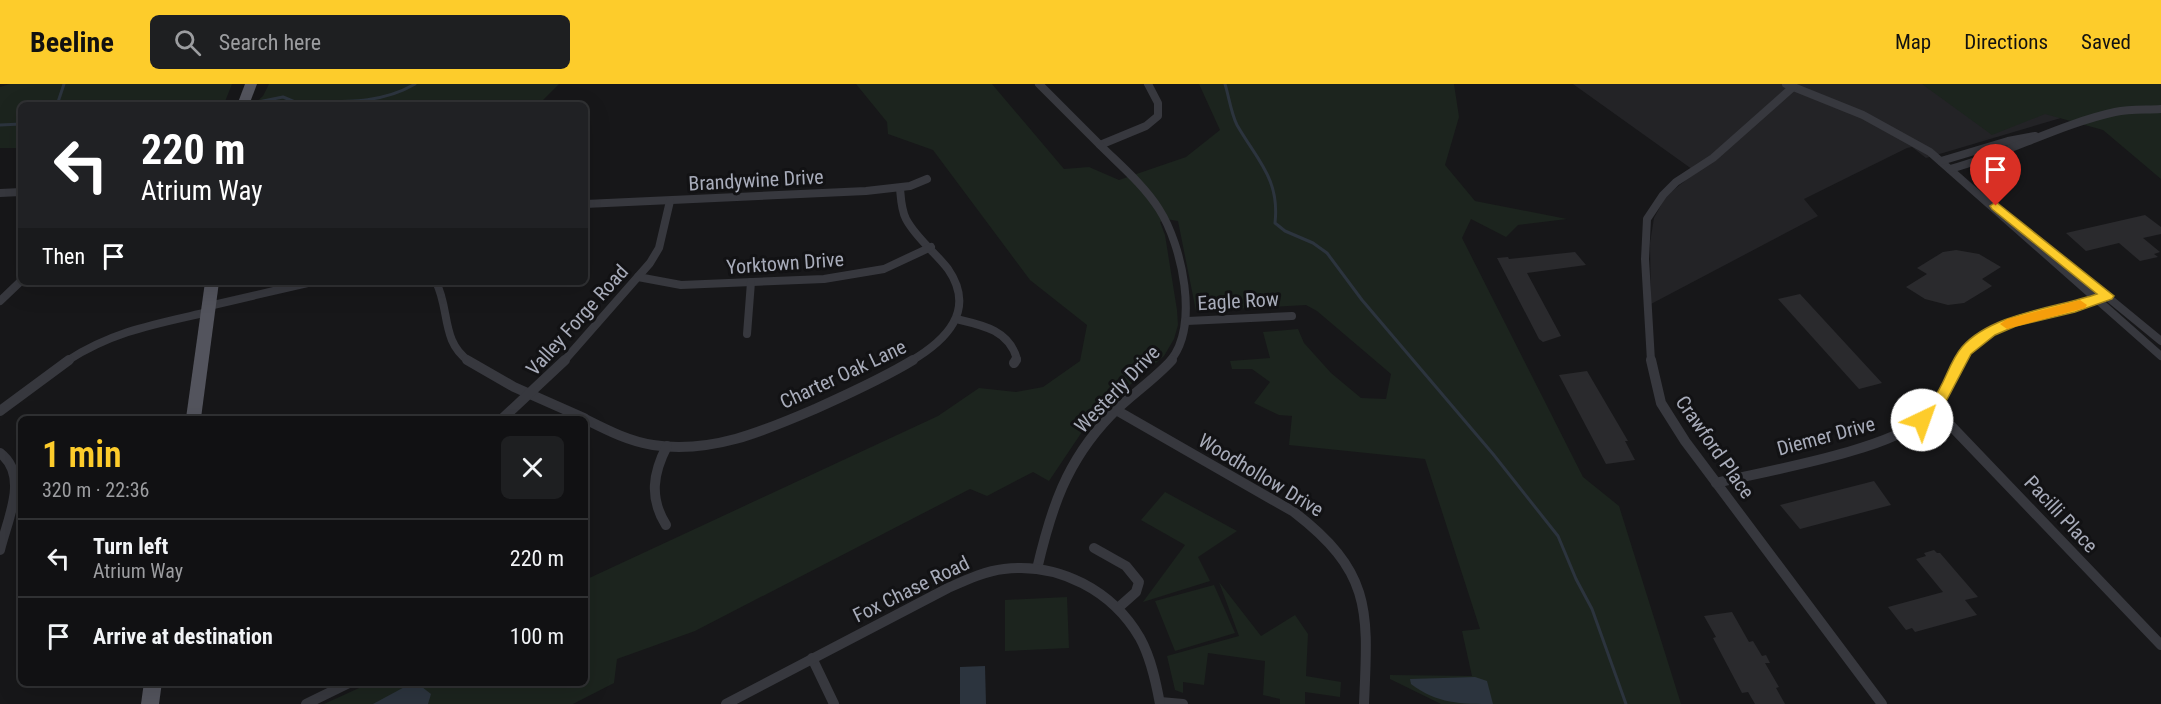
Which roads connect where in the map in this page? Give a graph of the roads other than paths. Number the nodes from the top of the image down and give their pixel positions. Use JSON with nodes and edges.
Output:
{"nodes":[{"id":1,"x":251,"y":84,"type":"edge"},
{"id":2,"x":1039,"y":84,"type":"edge"},
{"id":3,"x":1148,"y":84,"type":"edge"},
{"id":4,"x":1790,"y":86,"type":"edge"},
{"id":5,"x":244,"y":102,"type":"edge"},
{"id":6,"x":2161,"y":109,"type":"edge"},
{"id":7,"x":2043,"y":136,"type":"junction"},
{"id":8,"x":1101,"y":145,"type":"junction"},
{"id":9,"x":1941,"y":161,"type":"junction"},
{"id":10,"x":1950,"y":169,"type":"junction"},
{"id":11,"x":927,"y":179,"type":"dead end"},
{"id":12,"x":1965,"y":181,"type":"junction"},
{"id":13,"x":900,"y":188,"type":"junction"},
{"id":14,"x":18,"y":192,"type":"edge"},
{"id":15,"x":0,"y":193,"type":"edge"},
{"id":16,"x":670,"y":201,"type":"junction"},
{"id":17,"x":588,"y":204,"type":"edge"},
{"id":18,"x":930,"y":247,"type":"junction"},
{"id":19,"x":638,"y":277,"type":"junction"},
{"id":20,"x":752,"y":282,"type":"junction"},
{"id":21,"x":18,"y":284,"type":"edge"},
{"id":22,"x":212,"y":285,"type":"edge"},
{"id":23,"x":300,"y":285,"type":"edge"},
{"id":24,"x":437,"y":285,"type":"edge"},
{"id":25,"x":2107,"y":296,"type":"junction"},
{"id":26,"x":2097,"y":299,"type":"junction"},
{"id":27,"x":0,"y":301,"type":"edge"},
{"id":28,"x":208,"y":309,"type":"junction"},
{"id":29,"x":1292,"y":316,"type":"dead end"},
{"id":30,"x":956,"y":319,"type":"junction"},
{"id":31,"x":1187,"y":321,"type":"junction"},
{"id":32,"x":747,"y":334,"type":"dead end"},
{"id":33,"x":2161,"y":341,"type":"edge"},
{"id":34,"x":2161,"y":356,"type":"edge"},
{"id":35,"x":1014,"y":363,"type":"dead end"},
{"id":36,"x":532,"y":394,"type":"junction"},
{"id":37,"x":1934,"y":408,"type":"junction"},
{"id":38,"x":1116,"y":410,"type":"junction"},
{"id":39,"x":0,"y":411,"type":"edge"},
{"id":40,"x":193,"y":416,"type":"edge"},
{"id":41,"x":505,"y":416,"type":"edge"},
{"id":42,"x":579,"y":416,"type":"edge"},
{"id":43,"x":588,"y":420,"type":"edge"},
{"id":44,"x":667,"y":446,"type":"junction"},
{"id":45,"x":0,"y":453,"type":"edge"},
{"id":46,"x":1716,"y":483,"type":"junction"},
{"id":47,"x":666,"y":525,"type":"dead end"},
{"id":48,"x":1094,"y":548,"type":"dead end"},
{"id":49,"x":0,"y":550,"type":"edge"},
{"id":50,"x":1037,"y":569,"type":"junction"},
{"id":51,"x":1118,"y":608,"type":"junction"},
{"id":52,"x":2160,"y":644,"type":"edge"},
{"id":53,"x":812,"y":658,"type":"junction"},
{"id":54,"x":152,"y":686,"type":"edge"},
{"id":55,"x":343,"y":686,"type":"edge"},
{"id":56,"x":1160,"y":703,"type":"edge"},
{"id":57,"x":150,"y":704,"type":"edge"},
{"id":58,"x":306,"y":704,"type":"edge"},
{"id":59,"x":726,"y":704,"type":"edge"},
{"id":60,"x":834,"y":704,"type":"edge"},
{"id":61,"x":1183,"y":704,"type":"edge"},
{"id":62,"x":1364,"y":704,"type":"edge"},
{"id":63,"x":1882,"y":704,"type":"edge"}],
"edges":[{"from":1,"to":5,"type":"main road"},
{"from":2,"to":8,"type":"street","name":"Westerly Drive"},
{"from":3,"to":8,"type":"street"},
{"from":4,"to":9,"type":"street"},
{"from":4,"to":46,"type":"street","name":"Crawford Place"},
{"from":6,"to":7,"type":"street"},
{"from":7,"to":9,"type":"street"},
{"from":7,"to":10,"type":"street"},
{"from":8,"to":31,"type":"street","name":"Westerly Drive"},
{"from":9,"to":10,"type":"street"},
{"from":10,"to":12,"type":"street"},
{"from":11,"to":13,"type":"street","name":"Brandywine Drive"},
{"from":12,"to":25,"type":"street"},
{"from":12,"to":26,"type":"street"},
{"from":13,"to":16,"type":"street","name":"Brandywine Drive"},
{"from":13,"to":18,"type":"street"},
{"from":14,"to":15,"type":"street"},
{"from":16,"to":17,"type":"street","name":"Brandywine Drive"},
{"from":16,"to":19,"type":"street","name":"Valley Forge Road"},
{"from":18,"to":20,"type":"street","name":"Yorktown Drive"},
{"from":18,"to":30,"type":"street"},
{"from":19,"to":20,"type":"street","name":"Yorktown Drive"},
{"from":19,"to":36,"type":"street","name":"Valley Forge Road"},
{"from":20,"to":32,"type":"street"},
{"from":21,"to":27,"type":"street"},
{"from":22,"to":28,"type":"main road"},
{"from":23,"to":28,"type":"street"},
{"from":24,"to":36,"type":"street","name":"Charter Oak Lane"},
{"from":25,"to":26,"type":"street","name":"Diemer Drive"},
{"from":25,"to":33,"type":"street"},
{"from":26,"to":34,"type":"street"},
{"from":26,"to":37,"type":"street","name":"Diemer Drive"},
{"from":28,"to":39,"type":"street"},
{"from":28,"to":40,"type":"main road"},
{"from":29,"to":31,"type":"street","name":"Eagle Row"},
{"from":30,"to":35,"type":"street"},
{"from":30,"to":44,"type":"street","name":"Charter Oak Lane"},
{"from":31,"to":38,"type":"street","name":"Westerly Drive"},
{"from":36,"to":41,"type":"street","name":"Valley Forge Road"},
{"from":36,"to":42,"type":"street","name":"Charter Oak Lane"},
{"from":37,"to":46,"type":"street","name":"Diemer Drive"},
{"from":37,"to":52,"type":"street","name":"Pacilli Place"},
{"from":38,"to":50,"type":"street","name":"Westerly Drive"},
{"from":38,"to":62,"type":"street","name":"Woodhollow Drive"},
{"from":43,"to":44,"type":"street","name":"Charter Oak Lane"},
{"from":44,"to":47,"type":"street"},
{"from":45,"to":49,"type":"street"},
{"from":46,"to":63,"type":"street","name":"Crawford Place"},
{"from":48,"to":51,"type":"street"},
{"from":50,"to":51,"type":"street","name":"Fox Chase Road"},
{"from":50,"to":53,"type":"street","name":"Fox Chase Road"},
{"from":51,"to":56,"type":"street","name":"Fox Chase Road"},
{"from":53,"to":59,"type":"street","name":"Fox Chase Road"},
{"from":53,"to":60,"type":"street"},
{"from":54,"to":57,"type":"main road"},
{"from":55,"to":58,"type":"street"},
{"from":56,"to":61,"type":"street"}]}
